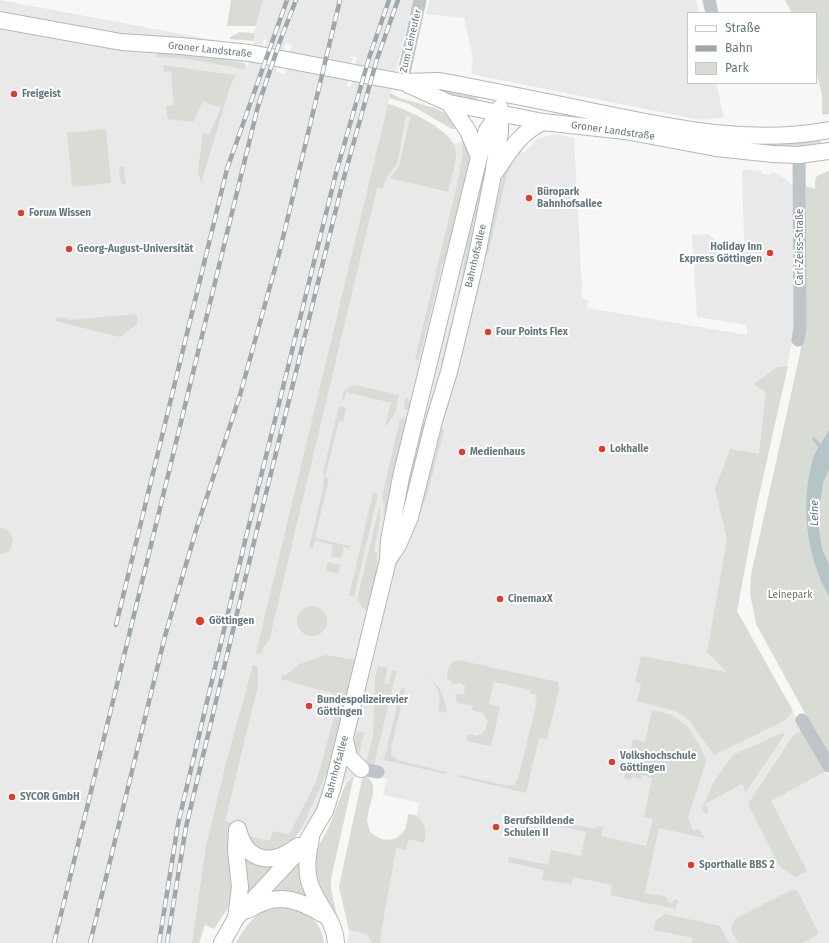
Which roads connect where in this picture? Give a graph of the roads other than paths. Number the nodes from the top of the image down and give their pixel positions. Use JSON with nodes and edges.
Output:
{"nodes":[{"id":1,"x":420,"y":0,"type":"edge"},
{"id":2,"x":709,"y":0,"type":"edge"},
{"id":3,"x":712,"y":12,"type":"edge"},
{"id":4,"x":0,"y":20,"type":"edge"},
{"id":5,"x":0,"y":23,"type":"edge"},
{"id":6,"x":18,"y":23,"type":"junction"},
{"id":7,"x":402,"y":82,"type":"junction"},
{"id":8,"x":503,"y":93,"type":"junction"},
{"id":9,"x":449,"y":103,"type":"junction"},
{"id":10,"x":499,"y":113,"type":"junction"},
{"id":11,"x":543,"y":122,"type":"junction"},
{"id":12,"x":829,"y":130,"type":"edge"},
{"id":13,"x":829,"y":151,"type":"edge"},
{"id":14,"x":799,"y":155,"type":"junction"},
{"id":15,"x":479,"y":157,"type":"junction"},
{"id":16,"x":493,"y":175,"type":"junction"},
{"id":17,"x":798,"y":340,"type":"dead end"},
{"id":18,"x":422,"y":392,"type":"junction"},
{"id":19,"x":441,"y":398,"type":"junction"},
{"id":20,"x":388,"y":560,"type":"junction"},
{"id":21,"x":802,"y":720,"type":"dead end"},
{"id":22,"x":345,"y":738,"type":"junction"},
{"id":23,"x":829,"y":766,"type":"edge"},
{"id":24,"x":361,"y":769,"type":"junction"},
{"id":25,"x":378,"y":772,"type":"dead end"},
{"id":26,"x":333,"y":786,"type":"junction"},
{"id":27,"x":312,"y":835,"type":"junction"},
{"id":28,"x":327,"y":916,"type":"junction"},
{"id":29,"x":236,"y":918,"type":"junction"},
{"id":30,"x":222,"y":943,"type":"edge"},
{"id":31,"x":336,"y":943,"type":"edge"}],
"edges":[{"from":1,"to":7,"type":"street","name":"Zum Leineufer"},
{"from":2,"to":3,"type":"street"},
{"from":4,"to":6,"type":"main road","name":"Groner Landstraße"},
{"from":5,"to":6,"type":"main road","name":"Groner Landstraße"},
{"from":6,"to":7,"type":"main road","name":"Groner Landstraße"},
{"from":7,"to":8,"type":"main road","name":"Groner Landstraße"},
{"from":7,"to":9,"type":"main road","name":"Groner Landstraße"},
{"from":8,"to":10,"type":"main road","name":"Bahnhofsallee"},
{"from":8,"to":12,"type":"main road","name":"Groner Landstraße"},
{"from":9,"to":10,"type":"main road","name":"Groner Landstraße"},
{"from":9,"to":15,"type":"main road"},
{"from":10,"to":11,"type":"main road","name":"Groner Landstraße"},
{"from":10,"to":15,"type":"main road","name":"Bahnhofsallee"},
{"from":10,"to":16,"type":"main road","name":"Bahnhofsallee"},
{"from":11,"to":14,"type":"main road","name":"Groner Landstraße"},
{"from":11,"to":16,"type":"main road"},
{"from":13,"to":14,"type":"main road","name":"Groner Landstraße"},
{"from":14,"to":17,"type":"street","name":"Carl-Zeiss-Straße"},
{"from":15,"to":18,"type":"main road","name":"Bahnhofsallee"},
{"from":16,"to":19,"type":"main road","name":"Bahnhofsallee"},
{"from":18,"to":19,"type":"main road"},
{"from":18,"to":20,"type":"main road","name":"Bahnhofsallee"},
{"from":19,"to":20,"type":"main road","name":"Bahnhofsallee"},
{"from":20,"to":22,"type":"main road","name":"Bahnhofsallee"},
{"from":21,"to":23,"type":"street"},
{"from":22,"to":24,"type":"main road"},
{"from":22,"to":26,"type":"main road","name":"Bahnhofsallee"},
{"from":24,"to":25,"type":"street"},
{"from":24,"to":26,"type":"main road"},
{"from":26,"to":27,"type":"main road","name":"Bahnhofsallee"},
{"from":27,"to":28,"type":"main road"},
{"from":27,"to":29,"type":"main road","name":"Bahnhofsallee"},
{"from":27,"to":29,"type":"main road"},
{"from":28,"to":29,"type":"main road"},
{"from":28,"to":31,"type":"main road"},
{"from":29,"to":30,"type":"main road","name":"Bahnhofsallee"}]}
